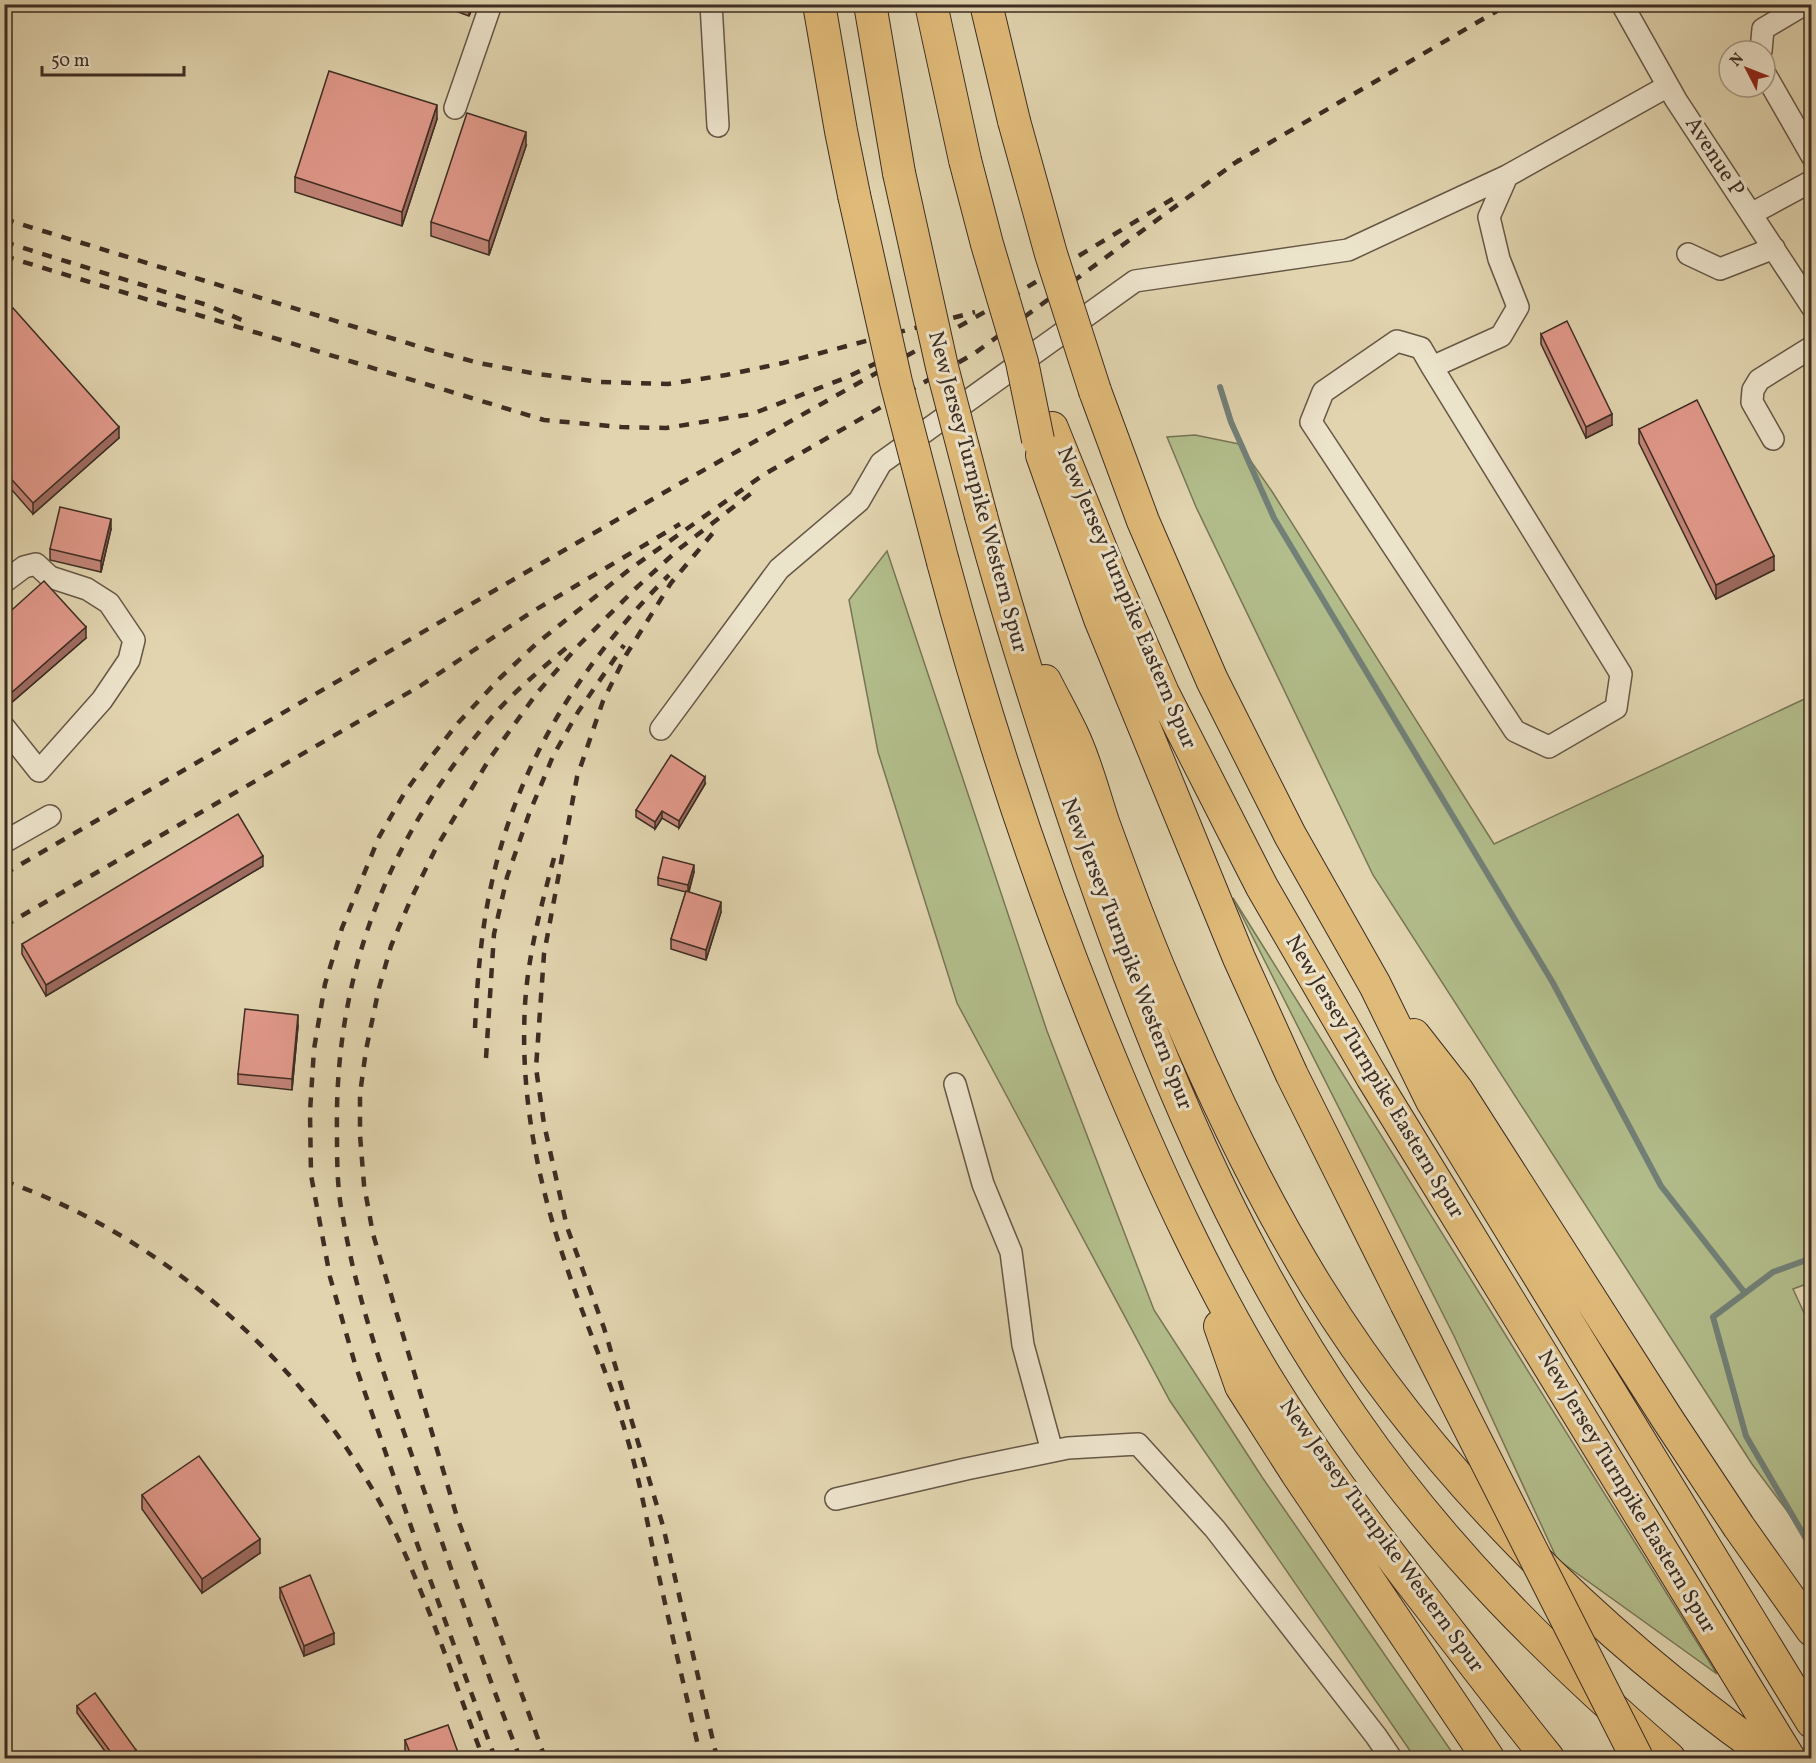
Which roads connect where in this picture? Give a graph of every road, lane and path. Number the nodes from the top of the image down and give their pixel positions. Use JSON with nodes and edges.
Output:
{"nodes":[{"id":1,"x":491,"y":4,"type":"edge"},
{"id":2,"x":711,"y":4,"type":"edge"},
{"id":3,"x":819,"y":4,"type":"edge"},
{"id":4,"x":870,"y":4,"type":"edge"},
{"id":5,"x":931,"y":4,"type":"edge"},
{"id":6,"x":986,"y":4,"type":"edge"},
{"id":7,"x":1622,"y":4,"type":"edge"},
{"id":8,"x":1805,"y":4,"type":"edge"},
{"id":9,"x":1762,"y":39,"type":"edge"},
{"id":10,"x":1668,"y":86,"type":"junction"},
{"id":11,"x":1777,"y":95,"type":"edge"},
{"id":12,"x":455,"y":108,"type":"dead end"},
{"id":13,"x":718,"y":126,"type":"dead end"},
{"id":14,"x":1812,"y":156,"type":"edge"},
{"id":15,"x":1507,"y":176,"type":"junction"},
{"id":16,"x":1812,"y":181,"type":"edge"},
{"id":17,"x":1751,"y":214,"type":"junction"},
{"id":18,"x":1774,"y":248,"type":"junction"},
{"id":19,"x":1688,"y":254,"type":"dead end"},
{"id":20,"x":1812,"y":307,"type":"edge"},
{"id":21,"x":1812,"y":347,"type":"edge"},
{"id":22,"x":1432,"y":367,"type":"junction"},
{"id":23,"x":1045,"y":434,"type":"junction"},
{"id":24,"x":1773,"y":439,"type":"dead end"},
{"id":25,"x":4,"y":582,"type":"edge"},
{"id":26,"x":1006,"y":606,"type":"junction"},
{"id":27,"x":4,"y":727,"type":"edge"},
{"id":28,"x":661,"y":729,"type":"dead end"},
{"id":29,"x":50,"y":816,"type":"dead end"},
{"id":30,"x":4,"y":842,"type":"edge"},
{"id":31,"x":1375,"y":985,"type":"junction"},
{"id":32,"x":955,"y":1084,"type":"dead end"},
{"id":33,"x":1184,"y":1227,"type":"junction"},
{"id":34,"x":1052,"y":1451,"type":"junction"},
{"id":35,"x":836,"y":1499,"type":"dead end"},
{"id":36,"x":1812,"y":1630,"type":"edge"},
{"id":37,"x":1812,"y":1722,"type":"edge"},
{"id":38,"x":1391,"y":1758,"type":"edge"},
{"id":39,"x":1488,"y":1758,"type":"edge"},
{"id":40,"x":1548,"y":1758,"type":"edge"},
{"id":41,"x":1637,"y":1758,"type":"edge"},
{"id":42,"x":1669,"y":1758,"type":"edge"},
{"id":43,"x":1772,"y":1758,"type":"edge"},
{"id":44,"x":1789,"y":1758,"type":"edge"}],
"edges":[{"from":1,"to":12,"type":"street"},
{"from":2,"to":13,"type":"street"},
{"from":3,"to":33,"type":"highway","name":"New Jersey Turnpike Western Spur","bridge":true},
{"from":4,"to":26,"type":"highway","name":"New Jersey Turnpike Western Spur","bridge":true},
{"from":5,"to":23,"type":"highway","name":"New Jersey Turnpike Eastern Spur","bridge":true},
{"from":6,"to":31,"type":"highway","name":"New Jersey Turnpike Eastern Spur","bridge":true},
{"from":7,"to":10,"type":"street","name":"Avenue P"},
{"from":8,"to":9,"type":"street"},
{"from":10,"to":15,"type":"street"},
{"from":10,"to":17,"type":"street","name":"Avenue P"},
{"from":11,"to":14,"type":"street"},
{"from":15,"to":22,"type":"street"},
{"from":15,"to":28,"type":"street"},
{"from":16,"to":17,"type":"street"},
{"from":17,"to":18,"type":"street","name":"Avenue P"},
{"from":18,"to":19,"type":"street"},
{"from":18,"to":20,"type":"street","name":"Avenue P"},
{"from":21,"to":24,"type":"street"},
{"from":22,"to":22,"type":"street"},
{"from":23,"to":41,"type":"highway","name":"New Jersey Turnpike Eastern Spur","bridge":true},
{"from":23,"to":44,"type":"highway","name":"New Jersey Turnpike Eastern Spur"},
{"from":25,"to":27,"type":"street"},
{"from":26,"to":42,"type":"highway","name":"New Jersey Turnpike Western Spur"},
{"from":26,"to":43,"type":"highway"},
{"from":29,"to":30,"type":"street"},
{"from":31,"to":36,"type":"highway","name":"New Jersey Turnpike Eastern Spur"},
{"from":31,"to":37,"type":"highway","name":"New Jersey Turnpike Eastern Spur"},
{"from":32,"to":34,"type":"street"},
{"from":33,"to":39,"type":"highway"},
{"from":33,"to":40,"type":"highway","name":"New Jersey Turnpike Western Spur"},
{"from":34,"to":35,"type":"street"},
{"from":34,"to":38,"type":"street"}]}
